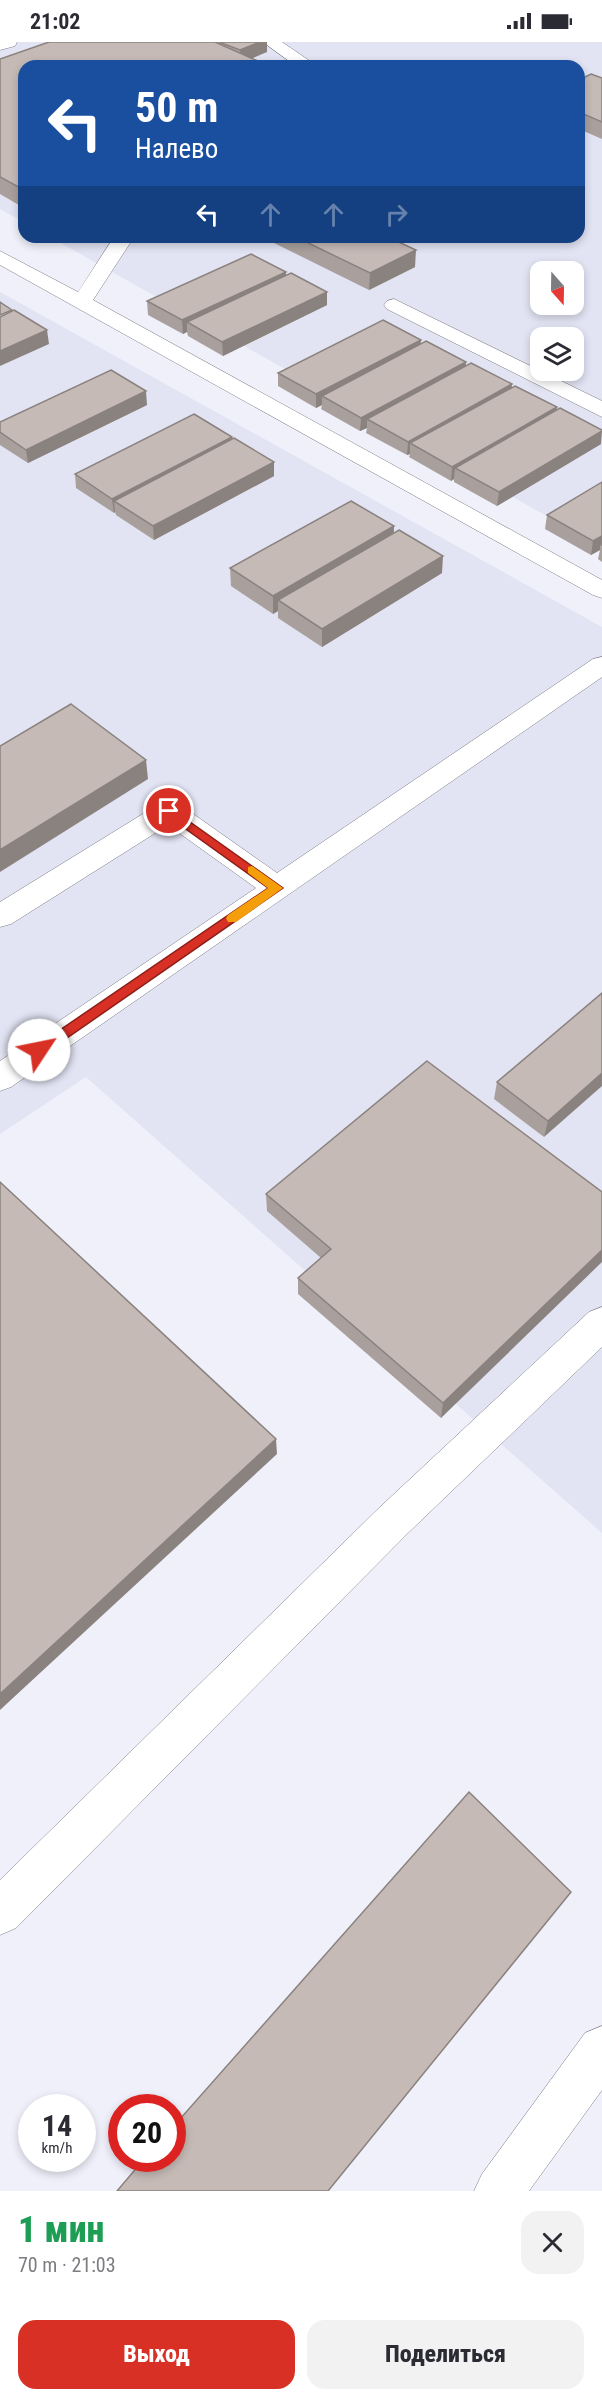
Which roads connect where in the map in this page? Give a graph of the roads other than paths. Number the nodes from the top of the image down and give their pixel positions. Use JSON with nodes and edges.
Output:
{"nodes":[{"id":1,"x":9,"y":42,"type":"edge"},
{"id":2,"x":271,"y":42,"type":"edge"},
{"id":3,"x":0,"y":45,"type":"edge"},
{"id":4,"x":299,"y":60,"type":"edge"},
{"id":5,"x":120,"y":243,"type":"edge"},
{"id":6,"x":0,"y":257,"type":"edge"},
{"id":7,"x":82,"y":302,"type":"junction"},
{"id":8,"x":394,"y":305,"type":"dead end"},
{"id":9,"x":602,"y":410,"type":"edge"},
{"id":10,"x":602,"y":591,"type":"edge"},
{"id":11,"x":602,"y":665,"type":"edge"},
{"id":12,"x":277,"y":888,"type":"junction"},
{"id":13,"x":0,"y":916,"type":"edge"},
{"id":14,"x":0,"y":1078,"type":"edge"},
{"id":15,"x":602,"y":1323,"type":"edge"},
{"id":16,"x":0,"y":1912,"type":"edge"},
{"id":17,"x":602,"y":2050,"type":"edge"},
{"id":18,"x":499,"y":2191,"type":"edge"}],
"edges":[{"from":1,"to":3,"type":"lane"},
{"from":2,"to":4,"type":"lane"},
{"from":5,"to":7,"type":"lane"},
{"from":6,"to":7,"type":"lane"},
{"from":7,"to":10,"type":"lane"},
{"from":8,"to":9,"type":"lane"},
{"from":11,"to":12,"type":"lane"},
{"from":12,"to":13,"type":"lane"},
{"from":12,"to":14,"type":"lane"},
{"from":15,"to":16,"type":"lane"},
{"from":17,"to":18,"type":"lane"}]}
